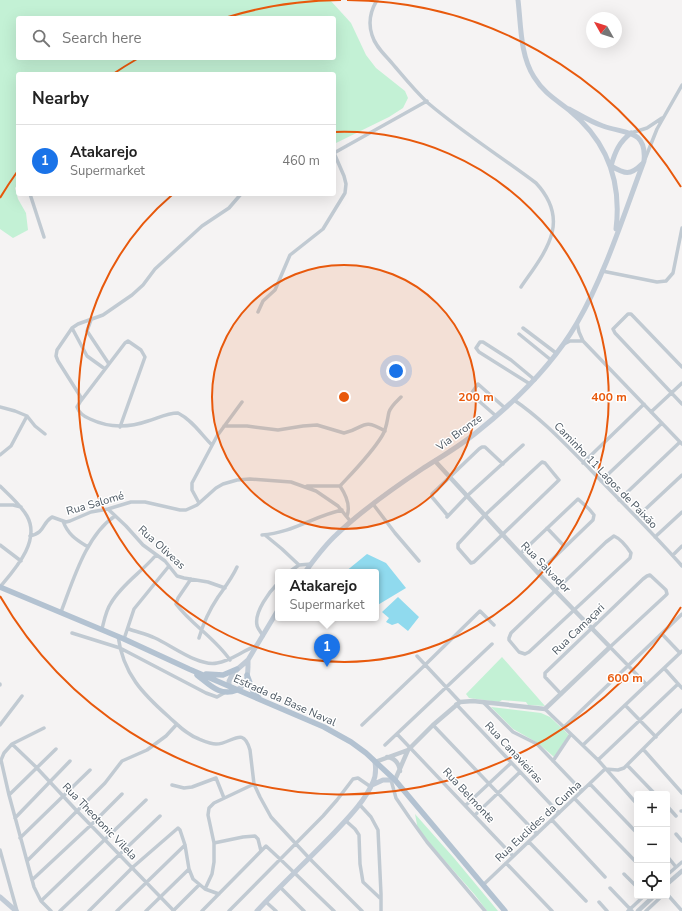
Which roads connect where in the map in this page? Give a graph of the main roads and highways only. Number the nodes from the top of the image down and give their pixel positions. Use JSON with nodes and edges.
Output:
{"nodes":[{"id":1,"x":518,"y":0,"type":"edge"},
{"id":2,"x":568,"y":109,"type":"junction"},
{"id":3,"x":631,"y":133,"type":"junction"},
{"id":4,"x":644,"y":161,"type":"junction"},
{"id":5,"x":611,"y":166,"type":"junction"},
{"id":6,"x":615,"y":238,"type":"junction"},
{"id":7,"x":307,"y":569,"type":"edge"},
{"id":8,"x":0,"y":587,"type":"edge"},
{"id":9,"x":275,"y":615,"type":"edge"},
{"id":10,"x":248,"y":660,"type":"junction"},
{"id":11,"x":189,"y":669,"type":"junction"},
{"id":12,"x":237,"y":669,"type":"junction"},
{"id":13,"x":247,"y":675,"type":"junction"},
{"id":14,"x":229,"y":686,"type":"junction"},
{"id":15,"x":237,"y":690,"type":"junction"},
{"id":16,"x":261,"y":700,"type":"junction"},
{"id":17,"x":375,"y":762,"type":"junction"},
{"id":18,"x":393,"y":780,"type":"junction"},
{"id":19,"x":372,"y":786,"type":"junction"},
{"id":20,"x":0,"y":897,"type":"edge"},
{"id":21,"x":17,"y":911,"type":"edge"},
{"id":22,"x":257,"y":911,"type":"edge"},
{"id":23,"x":505,"y":911,"type":"edge"}],
"edges":[{"from":1,"to":2,"type":"main road"},
{"from":2,"to":3,"type":"main road"},
{"from":2,"to":5,"type":"main road"},
{"from":3,"to":4,"type":"main road"},
{"from":3,"to":5,"type":"main road"},
{"from":4,"to":5,"type":"main road"},
{"from":4,"to":6,"type":"main road","name":"Via Bronze"},
{"from":5,"to":6,"type":"main road"},
{"from":6,"to":7,"type":"main road","name":"Via Bronze"},
{"from":8,"to":11,"type":"main road","name":"Estrada da Base Naval"},
{"from":9,"to":10,"type":"main road"},
{"from":10,"to":12,"type":"main road"},
{"from":10,"to":13,"type":"main road"},
{"from":11,"to":12,"type":"main road"},
{"from":11,"to":14,"type":"main road","name":"Estrada da Base Naval"},
{"from":11,"to":15,"type":"main road"},
{"from":12,"to":14,"type":"main road"},
{"from":13,"to":15,"type":"main road"},
{"from":13,"to":16,"type":"main road"},
{"from":14,"to":15,"type":"main road","name":"Estrada da Base Naval"},
{"from":15,"to":16,"type":"main road","name":"Estrada da Base Naval"},
{"from":16,"to":17,"type":"main road","name":"Estrada da Base Naval"},
{"from":17,"to":18,"type":"main road","name":"Estrada da Base Naval"},
{"from":17,"to":19,"type":"main road"},
{"from":18,"to":19,"type":"main road"},
{"from":18,"to":23,"type":"main road","name":"Estrada da Base Naval"},
{"from":19,"to":22,"type":"main road"},
{"from":20,"to":21,"type":"main road"}]}
